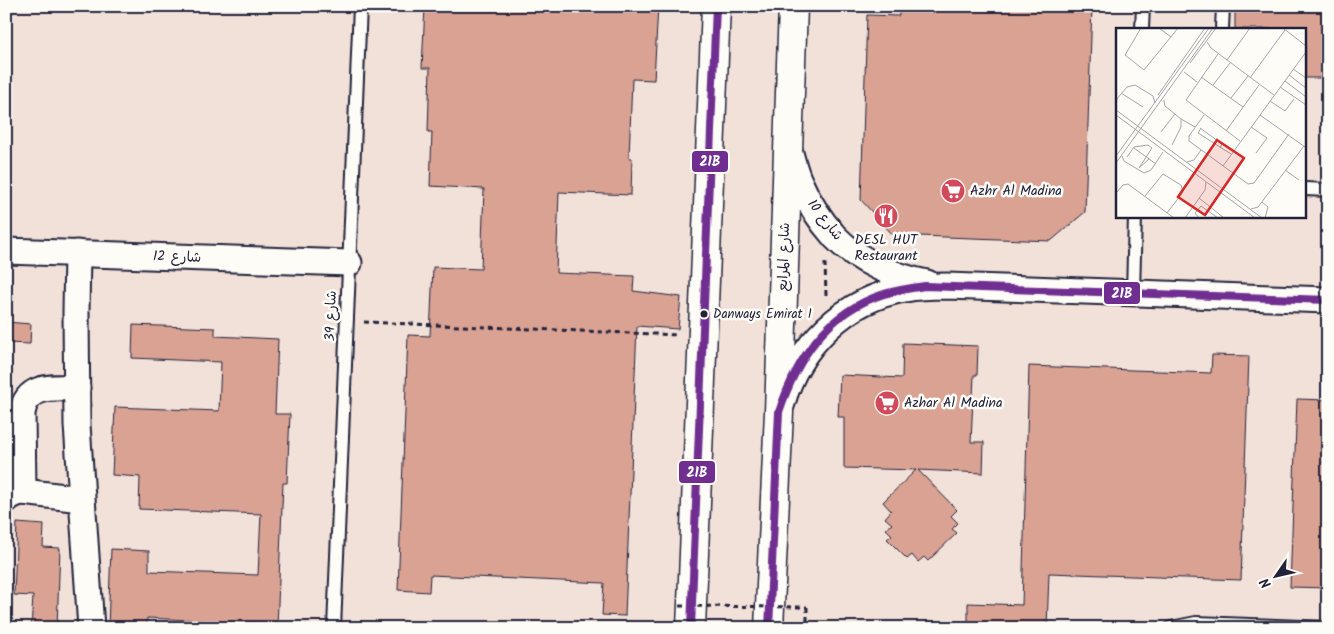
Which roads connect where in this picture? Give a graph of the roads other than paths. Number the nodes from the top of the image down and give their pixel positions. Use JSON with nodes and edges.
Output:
{"nodes":[{"id":1,"x":360,"y":6,"type":"edge"},
{"id":2,"x":716,"y":6,"type":"edge"},
{"id":3,"x":793,"y":6,"type":"edge"},
{"id":4,"x":1143,"y":6,"type":"edge"},
{"id":5,"x":1223,"y":6,"type":"edge"},
{"id":6,"x":1142,"y":28,"type":"edge"},
{"id":7,"x":1222,"y":28,"type":"edge"},
{"id":8,"x":787,"y":146,"type":"junction"},
{"id":9,"x":1306,"y":189,"type":"edge"},
{"id":10,"x":1328,"y":190,"type":"edge"},
{"id":11,"x":1135,"y":218,"type":"edge"},
{"id":12,"x":6,"y":251,"type":"edge"},
{"id":13,"x":77,"y":254,"type":"junction"},
{"id":14,"x":349,"y":263,"type":"junction"},
{"id":15,"x":947,"y":286,"type":"junction"},
{"id":16,"x":1133,"y":293,"type":"junction"},
{"id":17,"x":1328,"y":300,"type":"edge"},
{"id":18,"x":78,"y":388,"type":"junction"},
{"id":19,"x":779,"y":412,"type":"junction"},
{"id":20,"x":15,"y":496,"type":"edge"},
{"id":21,"x":81,"y":499,"type":"junction"},
{"id":22,"x":685,"y":617,"type":"edge"},
{"id":23,"x":91,"y":628,"type":"edge"},
{"id":24,"x":334,"y":628,"type":"edge"},
{"id":25,"x":769,"y":628,"type":"edge"},
{"id":26,"x":1171,"y":628,"type":"edge"},
{"id":27,"x":1328,"y":628,"type":"edge"}],
"edges":[{"from":1,"to":14,"type":"lane","name":"شارع 39"},
{"from":2,"to":22,"type":"main road"},
{"from":3,"to":8,"type":"main road","name":"شارع المرابع"},
{"from":4,"to":6,"type":"lane"},
{"from":5,"to":7,"type":"lane"},
{"from":8,"to":15,"type":"street","name":"شارع 10"},
{"from":8,"to":19,"type":"main road","name":"شارع المرابع"},
{"from":9,"to":10,"type":"lane"},
{"from":11,"to":16,"type":"lane"},
{"from":12,"to":13,"type":"street","name":"شارع 12"},
{"from":13,"to":14,"type":"street","name":"شارع 12"},
{"from":13,"to":18,"type":"street"},
{"from":14,"to":24,"type":"lane","name":"شارع 39"},
{"from":15,"to":16,"type":"street","name":"شارع 10"},
{"from":15,"to":19,"type":"street","name":"شارع 10"},
{"from":16,"to":17,"type":"street","name":"شارع 10"},
{"from":18,"to":20,"type":"street"},
{"from":18,"to":21,"type":"street"},
{"from":19,"to":25,"type":"main road","name":"شارع المرابع"},
{"from":20,"to":21,"type":"street"},
{"from":21,"to":23,"type":"street"},
{"from":26,"to":27,"type":"lane"}]}
